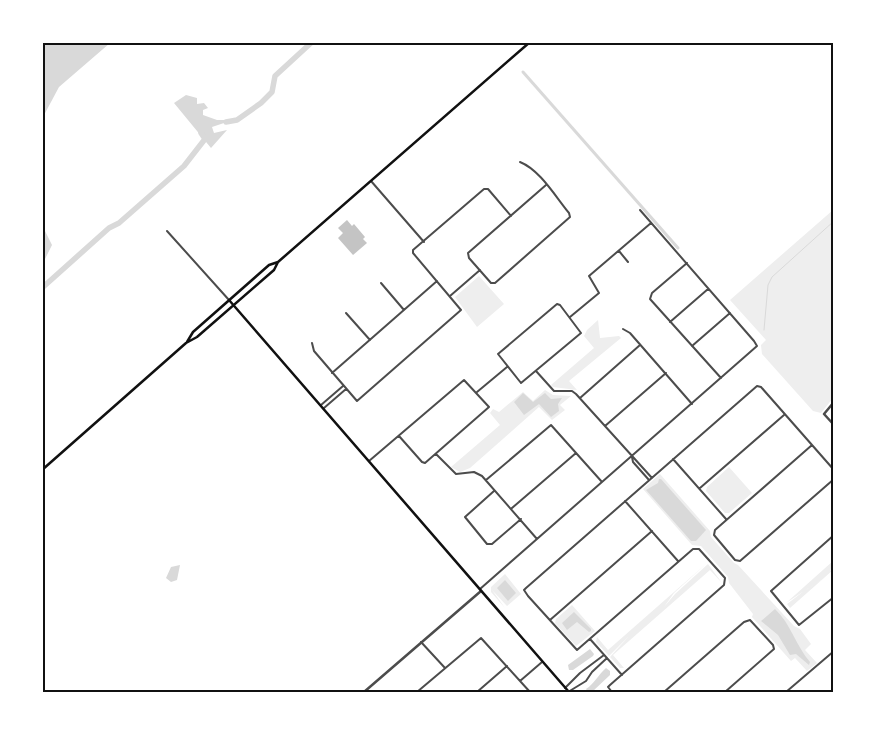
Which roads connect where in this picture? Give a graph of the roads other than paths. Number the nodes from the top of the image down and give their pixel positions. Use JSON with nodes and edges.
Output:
{"nodes":[{"id":1,"x":530,"y":42,"type":"edge"},
{"id":2,"x":520,"y":162,"type":"dead end"},
{"id":3,"x":371,"y":181,"type":"junction"},
{"id":4,"x":546,"y":185,"type":"junction"},
{"id":5,"x":640,"y":210,"type":"dead end"},
{"id":6,"x":511,"y":216,"type":"junction"},
{"id":7,"x":651,"y":223,"type":"junction"},
{"id":8,"x":167,"y":231,"type":"dead end"},
{"id":9,"x":424,"y":242,"type":"junction"},
{"id":10,"x":619,"y":251,"type":"junction"},
{"id":11,"x":278,"y":262,"type":"junction"},
{"id":12,"x":628,"y":262,"type":"dead end"},
{"id":13,"x":687,"y":264,"type":"junction"},
{"id":14,"x":480,"y":270,"type":"junction"},
{"id":15,"x":437,"y":281,"type":"junction"},
{"id":16,"x":381,"y":283,"type":"dead end"},
{"id":17,"x":709,"y":288,"type":"junction"},
{"id":18,"x":450,"y":296,"type":"junction"},
{"id":19,"x":229,"y":300,"type":"junction"},
{"id":20,"x":234,"y":305,"type":"junction"},
{"id":21,"x":404,"y":310,"type":"junction"},
{"id":22,"x":346,"y":313,"type":"dead end"},
{"id":23,"x":730,"y":313,"type":"junction"},
{"id":24,"x":570,"y":317,"type":"junction"},
{"id":25,"x":670,"y":322,"type":"junction"},
{"id":26,"x":623,"y":329,"type":"dead end"},
{"id":27,"x":370,"y":340,"type":"junction"},
{"id":28,"x":186,"y":343,"type":"junction"},
{"id":29,"x":312,"y":343,"type":"dead end"},
{"id":30,"x":640,"y":344,"type":"junction"},
{"id":31,"x":692,"y":346,"type":"junction"},
{"id":32,"x":507,"y":367,"type":"junction"},
{"id":33,"x":536,"y":371,"type":"junction"},
{"id":34,"x":332,"y":373,"type":"junction"},
{"id":35,"x":666,"y":373,"type":"junction"},
{"id":36,"x":721,"y":378,"type":"junction"},
{"id":37,"x":344,"y":386,"type":"junction"},
{"id":38,"x":346,"y":389,"type":"junction"},
{"id":39,"x":477,"y":392,"type":"junction"},
{"id":40,"x":580,"y":398,"type":"junction"},
{"id":41,"x":834,"y":402,"type":"edge"},
{"id":42,"x":692,"y":404,"type":"junction"},
{"id":43,"x":322,"y":407,"type":"junction"},
{"id":44,"x":784,"y":414,"type":"junction"},
{"id":45,"x":834,"y":425,"type":"edge"},
{"id":46,"x":605,"y":426,"type":"junction"},
{"id":47,"x":399,"y":436,"type":"junction"},
{"id":48,"x":812,"y":445,"type":"junction"},
{"id":49,"x":576,"y":453,"type":"junction"},
{"id":50,"x":436,"y":454,"type":"junction"},
{"id":51,"x":632,"y":457,"type":"junction"},
{"id":52,"x":673,"y":459,"type":"junction"},
{"id":53,"x":369,"y":461,"type":"junction"},
{"id":54,"x":42,"y":470,"type":"edge"},
{"id":55,"x":834,"y":470,"type":"edge"},
{"id":56,"x":652,"y":478,"type":"junction"},
{"id":57,"x":834,"y":479,"type":"edge"},
{"id":58,"x":486,"y":480,"type":"junction"},
{"id":59,"x":649,"y":480,"type":"junction"},
{"id":60,"x":602,"y":482,"type":"junction"},
{"id":61,"x":700,"y":488,"type":"junction"},
{"id":62,"x":494,"y":490,"type":"junction"},
{"id":63,"x":625,"y":501,"type":"junction"},
{"id":64,"x":511,"y":509,"type":"junction"},
{"id":65,"x":520,"y":519,"type":"junction"},
{"id":66,"x":727,"y":519,"type":"junction"},
{"id":67,"x":652,"y":531,"type":"junction"},
{"id":68,"x":834,"y":535,"type":"edge"},
{"id":69,"x":537,"y":539,"type":"junction"},
{"id":70,"x":679,"y":561,"type":"junction"},
{"id":71,"x":480,"y":590,"type":"junction"},
{"id":72,"x":834,"y":598,"type":"edge"},
{"id":73,"x":549,"y":620,"type":"junction"},
{"id":74,"x":590,"y":639,"type":"junction"},
{"id":75,"x":421,"y":642,"type":"junction"},
{"id":76,"x":833,"y":653,"type":"edge"},
{"id":77,"x":604,"y":655,"type":"junction"},
{"id":78,"x":608,"y":658,"type":"junction"},
{"id":79,"x":542,"y":662,"type":"junction"},
{"id":80,"x":507,"y":666,"type":"junction"},
{"id":81,"x":445,"y":668,"type":"junction"},
{"id":82,"x":622,"y":674,"type":"junction"},
{"id":83,"x":520,"y":681,"type":"junction"},
{"id":84,"x":565,"y":688,"type":"junction"},
{"id":85,"x":364,"y":692,"type":"edge"},
{"id":86,"x":417,"y":692,"type":"edge"},
{"id":87,"x":477,"y":692,"type":"edge"},
{"id":88,"x":530,"y":692,"type":"edge"},
{"id":89,"x":569,"y":692,"type":"edge"},
{"id":90,"x":612,"y":692,"type":"edge"},
{"id":91,"x":664,"y":692,"type":"edge"},
{"id":92,"x":724,"y":692,"type":"edge"},
{"id":93,"x":786,"y":692,"type":"edge"}],
"edges":[{"from":1,"to":3,"type":"main road"},
{"from":2,"to":4,"type":"street"},
{"from":3,"to":9,"type":"street"},
{"from":3,"to":11,"type":"main road"},
{"from":4,"to":6,"type":"street"},
{"from":4,"to":14,"type":"street"},
{"from":5,"to":7,"type":"street"},
{"from":6,"to":9,"type":"street"},
{"from":6,"to":14,"type":"street"},
{"from":7,"to":10,"type":"street"},
{"from":7,"to":13,"type":"street"},
{"from":8,"to":19,"type":"street"},
{"from":9,"to":15,"type":"street"},
{"from":10,"to":12,"type":"street"},
{"from":10,"to":24,"type":"street"},
{"from":11,"to":19,"type":"main road"},
{"from":11,"to":20,"type":"main road"},
{"from":13,"to":17,"type":"street"},
{"from":13,"to":25,"type":"street"},
{"from":14,"to":18,"type":"street"},
{"from":15,"to":18,"type":"street"},
{"from":15,"to":21,"type":"street"},
{"from":16,"to":21,"type":"street"},
{"from":17,"to":23,"type":"street"},
{"from":17,"to":25,"type":"street"},
{"from":18,"to":38,"type":"street"},
{"from":19,"to":20,"type":"main road"},
{"from":19,"to":28,"type":"main road"},
{"from":20,"to":28,"type":"main road"},
{"from":20,"to":43,"type":"main road"},
{"from":21,"to":27,"type":"street"},
{"from":22,"to":27,"type":"street"},
{"from":23,"to":31,"type":"street"},
{"from":23,"to":36,"type":"street"},
{"from":24,"to":32,"type":"street"},
{"from":24,"to":33,"type":"street"},
{"from":25,"to":31,"type":"street"},
{"from":26,"to":30,"type":"street"},
{"from":27,"to":34,"type":"street"},
{"from":28,"to":54,"type":"main road"},
{"from":29,"to":34,"type":"street"},
{"from":30,"to":35,"type":"street"},
{"from":30,"to":40,"type":"street"},
{"from":31,"to":36,"type":"street"},
{"from":32,"to":33,"type":"street"},
{"from":32,"to":39,"type":"street"},
{"from":33,"to":40,"type":"street"},
{"from":34,"to":37,"type":"street"},
{"from":35,"to":42,"type":"street"},
{"from":35,"to":46,"type":"street"},
{"from":36,"to":42,"type":"street"},
{"from":37,"to":38,"type":"street"},
{"from":37,"to":43,"type":"street"},
{"from":38,"to":43,"type":"street"},
{"from":39,"to":47,"type":"street"},
{"from":39,"to":50,"type":"street"},
{"from":40,"to":46,"type":"street"},
{"from":41,"to":45,"type":"street"},
{"from":42,"to":51,"type":"street"},
{"from":43,"to":53,"type":"main road"},
{"from":44,"to":48,"type":"street"},
{"from":44,"to":52,"type":"street"},
{"from":44,"to":61,"type":"street"},
{"from":46,"to":51,"type":"street"},
{"from":47,"to":50,"type":"street"},
{"from":47,"to":53,"type":"street"},
{"from":48,"to":55,"type":"street"},
{"from":48,"to":66,"type":"street"},
{"from":49,"to":58,"type":"street"},
{"from":49,"to":60,"type":"street"},
{"from":49,"to":64,"type":"street"},
{"from":50,"to":58,"type":"street"},
{"from":51,"to":56,"type":"street"},
{"from":51,"to":59,"type":"street"},
{"from":51,"to":60,"type":"street"},
{"from":52,"to":56,"type":"street"},
{"from":52,"to":61,"type":"street"},
{"from":53,"to":71,"type":"main road"},
{"from":56,"to":59,"type":"street"},
{"from":57,"to":66,"type":"street"},
{"from":58,"to":62,"type":"street"},
{"from":59,"to":63,"type":"street"},
{"from":60,"to":69,"type":"street"},
{"from":61,"to":66,"type":"street"},
{"from":62,"to":64,"type":"street"},
{"from":62,"to":65,"type":"street"},
{"from":63,"to":67,"type":"street"},
{"from":63,"to":73,"type":"street"},
{"from":64,"to":65,"type":"street"},
{"from":65,"to":69,"type":"street"},
{"from":67,"to":70,"type":"street"},
{"from":67,"to":73,"type":"street"},
{"from":68,"to":72,"type":"street"},
{"from":69,"to":71,"type":"street"},
{"from":70,"to":74,"type":"street"},
{"from":70,"to":82,"type":"street"},
{"from":71,"to":75,"type":"street"},
{"from":71,"to":79,"type":"main road"},
{"from":73,"to":74,"type":"street"},
{"from":74,"to":77,"type":"street"},
{"from":75,"to":81,"type":"street"},
{"from":75,"to":85,"type":"street"},
{"from":76,"to":93,"type":"street"},
{"from":77,"to":78,"type":"street"},
{"from":77,"to":84,"type":"street"},
{"from":78,"to":82,"type":"street"},
{"from":78,"to":89,"type":"street"},
{"from":79,"to":83,"type":"street"},
{"from":79,"to":84,"type":"main road"},
{"from":80,"to":81,"type":"street"},
{"from":80,"to":83,"type":"street"},
{"from":80,"to":87,"type":"street"},
{"from":81,"to":86,"type":"street"},
{"from":82,"to":90,"type":"street"},
{"from":83,"to":88,"type":"street"},
{"from":84,"to":89,"type":"main road"},
{"from":91,"to":92,"type":"street"}]}
